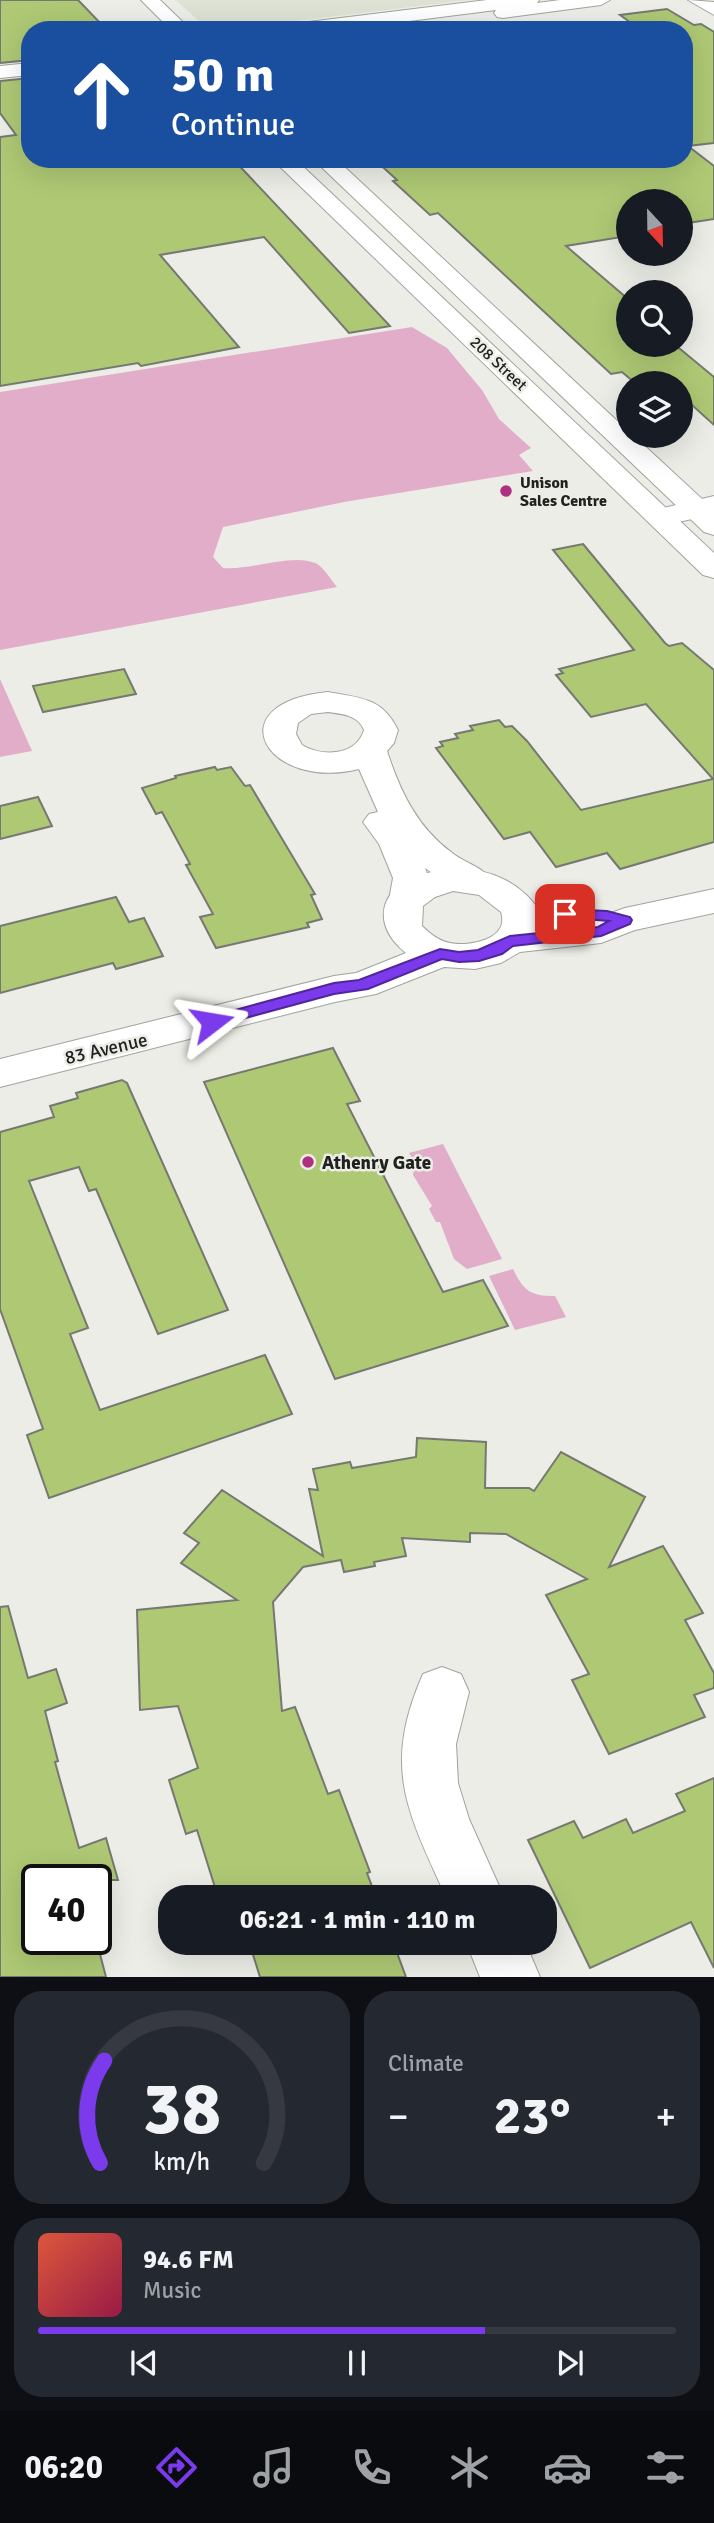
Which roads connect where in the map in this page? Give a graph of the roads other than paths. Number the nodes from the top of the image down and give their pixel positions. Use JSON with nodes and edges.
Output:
{"nodes":[{"id":1,"x":150,"y":0,"type":"edge"},
{"id":2,"x":530,"y":0,"type":"edge"},
{"id":3,"x":601,"y":0,"type":"edge"},
{"id":4,"x":697,"y":0,"type":"edge"},
{"id":5,"x":714,"y":10,"type":"edge"},
{"id":6,"x":172,"y":21,"type":"edge"},
{"id":7,"x":363,"y":21,"type":"edge"},
{"id":8,"x":441,"y":21,"type":"edge"},
{"id":9,"x":21,"y":59,"type":"edge"},
{"id":10,"x":0,"y":61,"type":"edge"},
{"id":11,"x":21,"y":70,"type":"edge"},
{"id":12,"x":0,"y":72,"type":"edge"},
{"id":13,"x":292,"y":168,"type":"edge"},
{"id":14,"x":333,"y":168,"type":"edge"},
{"id":15,"x":708,"y":514,"type":"edge"},
{"id":16,"x":661,"y":517,"type":"junction"},
{"id":17,"x":714,"y":569,"type":"edge"},
{"id":18,"x":371,"y":752,"type":"junction"},
{"id":19,"x":324,"y":763,"type":"junction"},
{"id":20,"x":473,"y":880,"type":"junction"},
{"id":21,"x":714,"y":901,"type":"edge"},
{"id":22,"x":405,"y":916,"type":"junction"},
{"id":23,"x":516,"y":927,"type":"junction"},
{"id":24,"x":440,"y":954,"type":"junction"},
{"id":25,"x":334,"y":989,"type":"junction"},
{"id":26,"x":0,"y":1073,"type":"edge"},
{"id":27,"x":442,"y":1692,"type":"dead end"},
{"id":28,"x":470,"y":1885,"type":"edge"},
{"id":29,"x":501,"y":1955,"type":"edge"},
{"id":30,"x":510,"y":1977,"type":"edge"}],
"edges":[{"from":1,"to":6,"type":"main road"},
{"from":2,"to":7,"type":"main road"},
{"from":3,"to":8,"type":"main road"},
{"from":4,"to":5,"type":"main road"},
{"from":9,"to":10,"type":"main road"},
{"from":11,"to":12,"type":"main road"},
{"from":13,"to":16,"type":"main road","name":"208 Street"},
{"from":14,"to":15,"type":"main road","name":"208 Street"},
{"from":15,"to":16,"type":"main road"},
{"from":16,"to":17,"type":"main road","name":"208 Street"},
{"from":18,"to":19,"type":"main road"},
{"from":18,"to":19,"type":"main road"},
{"from":18,"to":20,"type":"main road"},
{"from":19,"to":22,"type":"main road"},
{"from":20,"to":22,"type":"main road"},
{"from":20,"to":23,"type":"main road"},
{"from":21,"to":23,"type":"main road"},
{"from":22,"to":24,"type":"main road"},
{"from":22,"to":25,"type":"main road","name":"83 Avenue"},
{"from":23,"to":24,"type":"main road"},
{"from":24,"to":25,"type":"main road","name":"83 Avenue"},
{"from":25,"to":26,"type":"main road","name":"83 Avenue"},
{"from":27,"to":28,"type":"main road"},
{"from":29,"to":30,"type":"main road"}]}
